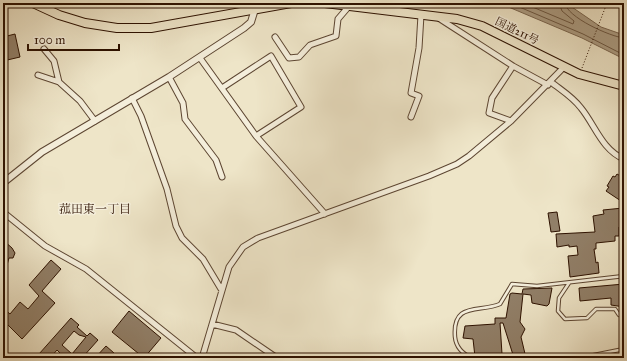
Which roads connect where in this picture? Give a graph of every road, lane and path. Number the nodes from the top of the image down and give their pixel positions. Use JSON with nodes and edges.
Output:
{"nodes":[{"id":1,"x":33,"y":3,"type":"edge"},
{"id":2,"x":291,"y":3,"type":"edge"},
{"id":3,"x":325,"y":3,"type":"edge"},
{"id":4,"x":607,"y":3,"type":"edge"},
{"id":5,"x":350,"y":5,"type":"junction"},
{"id":6,"x":255,"y":10,"type":"junction"},
{"id":7,"x":421,"y":15,"type":"junction"},
{"id":8,"x":436,"y":16,"type":"junction"},
{"id":9,"x":275,"y":38,"type":"dead end"},
{"id":10,"x":44,"y":49,"type":"dead end"},
{"id":11,"x":200,"y":58,"type":"junction"},
{"id":12,"x":513,"y":66,"type":"junction"},
{"id":13,"x":564,"y":67,"type":"junction"},
{"id":14,"x":581,"y":69,"type":"dead end"},
{"id":15,"x":38,"y":76,"type":"dead end"},
{"id":16,"x":168,"y":77,"type":"junction"},
{"id":17,"x":59,"y":82,"type":"junction"},
{"id":18,"x":549,"y":83,"type":"junction"},
{"id":19,"x":624,"y":86,"type":"edge"},
{"id":20,"x":222,"y":88,"type":"junction"},
{"id":21,"x":132,"y":98,"type":"junction"},
{"id":22,"x":411,"y":117,"type":"dead end"},
{"id":23,"x":96,"y":121,"type":"junction"},
{"id":24,"x":511,"y":121,"type":"junction"},
{"id":25,"x":256,"y":136,"type":"junction"},
{"id":26,"x":624,"y":159,"type":"edge"},
{"id":27,"x":222,"y":177,"type":"dead end"},
{"id":28,"x":3,"y":183,"type":"edge"},
{"id":29,"x":3,"y":212,"type":"edge"},
{"id":30,"x":325,"y":214,"type":"junction"},
{"id":31,"x":624,"y":276,"type":"edge"},
{"id":32,"x":569,"y":283,"type":"junction"},
{"id":33,"x":221,"y":289,"type":"junction"},
{"id":34,"x":624,"y":315,"type":"edge"},
{"id":35,"x":212,"y":324,"type":"junction"},
{"id":36,"x":624,"y":349,"type":"edge"},
{"id":37,"x":197,"y":358,"type":"edge"},
{"id":38,"x":202,"y":358,"type":"edge"},
{"id":39,"x":277,"y":358,"type":"edge"},
{"id":40,"x":472,"y":358,"type":"edge"},
{"id":41,"x":494,"y":358,"type":"edge"},
{"id":42,"x":511,"y":358,"type":"edge"},
{"id":43,"x":579,"y":358,"type":"edge"}],
"edges":[{"from":1,"to":6,"type":"highway"},
{"from":2,"to":6,"type":"highway"},
{"from":3,"to":5,"type":"highway","name":"国道211号"},
{"from":4,"to":14,"type":"path"},
{"from":5,"to":7,"type":"highway","name":"国道211号"},
{"from":5,"to":9,"type":"street"},
{"from":6,"to":11,"type":"street"},
{"from":7,"to":8,"type":"highway","name":"国道211号"},
{"from":7,"to":22,"type":"street"},
{"from":8,"to":12,"type":"street"},
{"from":8,"to":13,"type":"highway","name":"国道211号"},
{"from":10,"to":17,"type":"street"},
{"from":11,"to":16,"type":"street"},
{"from":11,"to":20,"type":"street"},
{"from":12,"to":18,"type":"street"},
{"from":12,"to":24,"type":"street"},
{"from":13,"to":18,"type":"street"},
{"from":13,"to":19,"type":"highway","name":"国道211号"},
{"from":15,"to":17,"type":"street"},
{"from":16,"to":21,"type":"street"},
{"from":16,"to":27,"type":"street"},
{"from":17,"to":23,"type":"street"},
{"from":18,"to":24,"type":"street"},
{"from":18,"to":26,"type":"street"},
{"from":20,"to":25,"type":"street"},
{"from":20,"to":25,"type":"street"},
{"from":21,"to":23,"type":"street"},
{"from":21,"to":33,"type":"street"},
{"from":23,"to":28,"type":"street"},
{"from":24,"to":30,"type":"street"},
{"from":25,"to":30,"type":"street"},
{"from":29,"to":37,"type":"street"},
{"from":30,"to":33,"type":"street"},
{"from":31,"to":32,"type":"lane"},
{"from":32,"to":34,"type":"lane"},
{"from":32,"to":40,"type":"lane"},
{"from":33,"to":35,"type":"street"},
{"from":35,"to":38,"type":"street"},
{"from":35,"to":39,"type":"street"},
{"from":36,"to":43,"type":"lane"},
{"from":41,"to":42,"type":"lane"}]}
